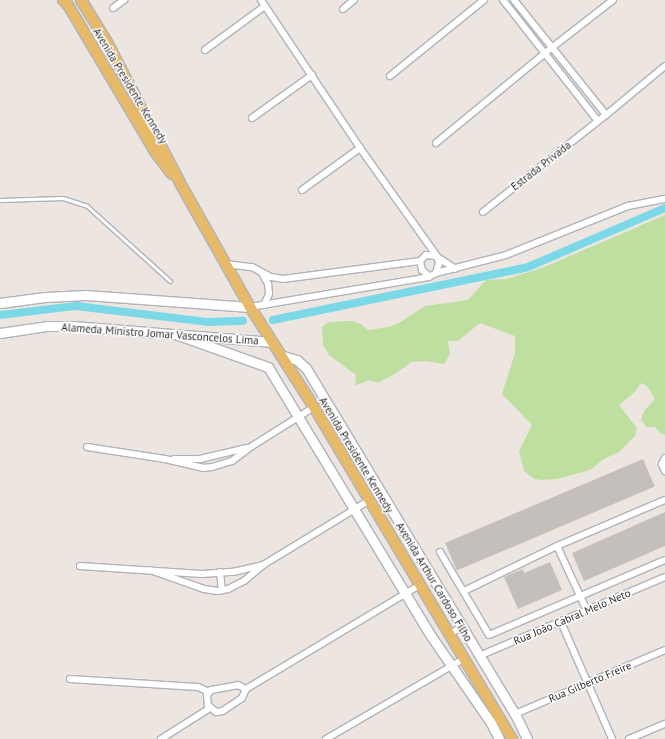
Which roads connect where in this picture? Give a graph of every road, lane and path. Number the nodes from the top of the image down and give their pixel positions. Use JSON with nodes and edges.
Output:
{"nodes":[{"id":1,"x":63,"y":0,"type":"edge"},
{"id":2,"x":81,"y":0,"type":"edge"},
{"id":3,"x":124,"y":0,"type":"edge"},
{"id":4,"x":261,"y":0,"type":"edge"},
{"id":5,"x":354,"y":0,"type":"edge"},
{"id":6,"x":484,"y":0,"type":"edge"},
{"id":7,"x":503,"y":0,"type":"edge"},
{"id":8,"x":514,"y":0,"type":"edge"},
{"id":9,"x":613,"y":0,"type":"edge"},
{"id":10,"x":265,"y":6,"type":"junction"},
{"id":11,"x":113,"y":8,"type":"dead end"},
{"id":12,"x":343,"y":9,"type":"dead end"},
{"id":13,"x":553,"y":48,"type":"junction"},
{"id":14,"x":205,"y":50,"type":"dead end"},
{"id":15,"x":545,"y":53,"type":"junction"},
{"id":16,"x":665,"y":66,"type":"edge"},
{"id":17,"x":312,"y":75,"type":"junction"},
{"id":18,"x":390,"y":76,"type":"dead end"},
{"id":19,"x":606,"y":115,"type":"junction"},
{"id":20,"x":252,"y":118,"type":"dead end"},
{"id":21,"x":598,"y":120,"type":"junction"},
{"id":22,"x":436,"y":143,"type":"dead end"},
{"id":23,"x":360,"y":148,"type":"junction"},
{"id":24,"x":180,"y":183,"type":"junction"},
{"id":25,"x":302,"y":190,"type":"dead end"},
{"id":26,"x":665,"y":199,"type":"edge"},
{"id":27,"x":0,"y":200,"type":"edge"},
{"id":28,"x":483,"y":212,"type":"dead end"},
{"id":29,"x":426,"y":241,"type":"junction"},
{"id":30,"x":426,"y":255,"type":"junction"},
{"id":31,"x":436,"y":256,"type":"junction"},
{"id":32,"x":420,"y":261,"type":"junction"},
{"id":33,"x":226,"y":264,"type":"junction"},
{"id":34,"x":455,"y":269,"type":"junction"},
{"id":35,"x":262,"y":272,"type":"junction"},
{"id":36,"x":436,"y":273,"type":"junction"},
{"id":37,"x":429,"y":276,"type":"junction"},
{"id":38,"x":170,"y":281,"type":"dead end"},
{"id":39,"x":0,"y":304,"type":"edge"},
{"id":40,"x":264,"y":305,"type":"junction"},
{"id":41,"x":250,"y":307,"type":"junction"},
{"id":42,"x":0,"y":333,"type":"edge"},
{"id":43,"x":178,"y":335,"type":"junction"},
{"id":44,"x":272,"y":342,"type":"junction"},
{"id":45,"x":280,"y":355,"type":"junction"},
{"id":46,"x":314,"y":407,"type":"junction"},
{"id":47,"x":298,"y":417,"type":"junction"},
{"id":48,"x":87,"y":447,"type":"dead end"},
{"id":49,"x":249,"y":448,"type":"junction"},
{"id":50,"x":665,"y":458,"type":"edge"},
{"id":51,"x":165,"y":459,"type":"junction"},
{"id":52,"x":665,"y":471,"type":"edge"},
{"id":53,"x":370,"y":500,"type":"junction"},
{"id":54,"x":665,"y":500,"type":"edge"},
{"id":55,"x":355,"y":509,"type":"junction"},
{"id":56,"x":557,"y":546,"type":"junction"},
{"id":57,"x":440,"y":552,"type":"dead end"},
{"id":58,"x":665,"y":560,"type":"edge"},
{"id":59,"x":263,"y":565,"type":"junction"},
{"id":60,"x":80,"y":566,"type":"dead end"},
{"id":61,"x":150,"y":570,"type":"junction"},
{"id":62,"x":220,"y":572,"type":"junction"},
{"id":63,"x":665,"y":578,"type":"edge"},
{"id":64,"x":420,"y":585,"type":"junction"},
{"id":65,"x":222,"y":590,"type":"junction"},
{"id":66,"x":464,"y":591,"type":"junction"},
{"id":67,"x":406,"y":593,"type":"junction"},
{"id":68,"x":580,"y":598,"type":"junction"},
{"id":69,"x":587,"y":611,"type":"junction"},
{"id":70,"x":561,"y":622,"type":"junction"},
{"id":71,"x":461,"y":627,"type":"junction"},
{"id":72,"x":450,"y":634,"type":"junction"},
{"id":73,"x":665,"y":650,"type":"edge"},
{"id":74,"x":479,"y":656,"type":"junction"},
{"id":75,"x":465,"y":658,"type":"junction"},
{"id":76,"x":452,"y":666,"type":"junction"},
{"id":77,"x":490,"y":674,"type":"junction"},
{"id":78,"x":70,"y":680,"type":"dead end"},
{"id":79,"x":479,"y":681,"type":"junction"},
{"id":80,"x":587,"y":684,"type":"junction"},
{"id":81,"x":246,"y":690,"type":"junction"},
{"id":82,"x":209,"y":692,"type":"junction"},
{"id":83,"x":210,"y":708,"type":"junction"},
{"id":84,"x":515,"y":714,"type":"junction"},
{"id":85,"x":665,"y":724,"type":"edge"},
{"id":86,"x":161,"y":739,"type":"edge"},
{"id":87,"x":326,"y":739,"type":"edge"},
{"id":88,"x":499,"y":739,"type":"edge"},
{"id":89,"x":512,"y":739,"type":"edge"},
{"id":90,"x":527,"y":739,"type":"edge"},
{"id":91,"x":612,"y":739,"type":"edge"},
{"id":92,"x":629,"y":739,"type":"edge"}],
"edges":[{"from":1,"to":24,"type":"main road","name":"Avenida Presidente Kennedy"},
{"from":2,"to":24,"type":"main road","name":"Avenida Presidente Kennedy"},
{"from":3,"to":11,"type":"street"},
{"from":4,"to":10,"type":"street"},
{"from":5,"to":12,"type":"street"},
{"from":6,"to":18,"type":"street"},
{"from":7,"to":15,"type":"street"},
{"from":8,"to":13,"type":"street"},
{"from":9,"to":13,"type":"street"},
{"from":10,"to":14,"type":"street"},
{"from":10,"to":17,"type":"street"},
{"from":13,"to":15,"type":"street"},
{"from":13,"to":19,"type":"street"},
{"from":15,"to":21,"type":"street"},
{"from":15,"to":22,"type":"street"},
{"from":16,"to":19,"type":"street","name":"Estrada Privada"},
{"from":17,"to":20,"type":"street"},
{"from":17,"to":23,"type":"street"},
{"from":19,"to":21,"type":"street","name":"Estrada Privada"},
{"from":21,"to":28,"type":"street","name":"Estrada Privada"},
{"from":23,"to":25,"type":"street"},
{"from":23,"to":29,"type":"street"},
{"from":24,"to":33,"type":"main road","name":"Avenida Presidente Kennedy"},
{"from":26,"to":34,"type":"street"},
{"from":27,"to":38,"type":"lane"},
{"from":29,"to":30,"type":"street"},
{"from":29,"to":31,"type":"street"},
{"from":30,"to":31,"type":"street"},
{"from":30,"to":32,"type":"street"},
{"from":31,"to":34,"type":"street"},
{"from":31,"to":36,"type":"street"},
{"from":32,"to":35,"type":"street"},
{"from":32,"to":37,"type":"street"},
{"from":33,"to":35,"type":"street"},
{"from":33,"to":41,"type":"main road","name":"Avenida Presidente Kennedy"},
{"from":34,"to":36,"type":"street"},
{"from":35,"to":40,"type":"street"},
{"from":36,"to":37,"type":"street"},
{"from":37,"to":40,"type":"street"},
{"from":39,"to":41,"type":"main road"},
{"from":40,"to":41,"type":"street"},
{"from":41,"to":44,"type":"main road","name":"Avenida Presidente Kennedy"},
{"from":42,"to":43,"type":"main road","name":"Alameda Ministro Jomar Vasconcelos Lima"},
{"from":43,"to":44,"type":"main road","name":"Alameda Ministro Jomar Vasconcelos Lima"},
{"from":43,"to":47,"type":"main road"},
{"from":44,"to":45,"type":"main road","name":"Avenida Presidente Kennedy"},
{"from":45,"to":46,"type":"main road","name":"Avenida Presidente Kennedy"},
{"from":45,"to":71,"type":"main road","name":"Avenida Arthur Cardoso Filho"},
{"from":46,"to":47,"type":"street"},
{"from":46,"to":53,"type":"main road","name":"Avenida Presidente Kennedy"},
{"from":47,"to":49,"type":"street"},
{"from":47,"to":55,"type":"main road"},
{"from":48,"to":51,"type":"street"},
{"from":49,"to":51,"type":"street"},
{"from":49,"to":51,"type":"street"},
{"from":50,"to":52,"type":"street"},
{"from":53,"to":55,"type":"street"},
{"from":53,"to":64,"type":"main road","name":"Avenida Presidente Kennedy"},
{"from":54,"to":56,"type":"street"},
{"from":55,"to":59,"type":"street"},
{"from":55,"to":67,"type":"main road"},
{"from":56,"to":66,"type":"street"},
{"from":56,"to":68,"type":"street"},
{"from":57,"to":66,"type":"street"},
{"from":58,"to":68,"type":"street"},
{"from":59,"to":62,"type":"street"},
{"from":59,"to":65,"type":"street"},
{"from":60,"to":61,"type":"street"},
{"from":61,"to":62,"type":"street"},
{"from":61,"to":65,"type":"street"},
{"from":62,"to":65,"type":"street"},
{"from":63,"to":69,"type":"street","name":"Rua João Cabral Melo Neto"},
{"from":64,"to":67,"type":"street"},
{"from":64,"to":72,"type":"main road","name":"Avenida Presidente Kennedy"},
{"from":66,"to":68,"type":"street"},
{"from":67,"to":76,"type":"main road"},
{"from":67,"to":81,"type":"street"},
{"from":68,"to":69,"type":"street"},
{"from":69,"to":70,"type":"street","name":"Rua João Cabral Melo Neto"},
{"from":70,"to":74,"type":"street","name":"Rua João Cabral Melo Neto"},
{"from":70,"to":80,"type":"street"},
{"from":71,"to":72,"type":"street"},
{"from":71,"to":74,"type":"main road","name":"Avenida Arthur Cardoso Filho"},
{"from":72,"to":75,"type":"main road","name":"Avenida Presidente Kennedy"},
{"from":73,"to":80,"type":"street","name":"Rua Gilberto Freire"},
{"from":74,"to":77,"type":"main road","name":"Avenida Arthur Cardoso Filho"},
{"from":75,"to":76,"type":"street"},
{"from":75,"to":79,"type":"main road","name":"Avenida Presidente Kennedy"},
{"from":76,"to":87,"type":"street"},
{"from":76,"to":88,"type":"main road"},
{"from":77,"to":79,"type":"street"},
{"from":77,"to":84,"type":"main road","name":"Avenida Arthur Cardoso Filho"},
{"from":78,"to":82,"type":"street"},
{"from":79,"to":89,"type":"main road","name":"Avenida Presidente Kennedy"},
{"from":80,"to":84,"type":"street","name":"Rua Gilberto Freire"},
{"from":80,"to":91,"type":"street"},
{"from":81,"to":82,"type":"street"},
{"from":81,"to":83,"type":"street"},
{"from":82,"to":83,"type":"street"},
{"from":83,"to":86,"type":"street"},
{"from":84,"to":90,"type":"main road","name":"Avenida Arthur Cardoso Filho"},
{"from":85,"to":92,"type":"street"}]}
